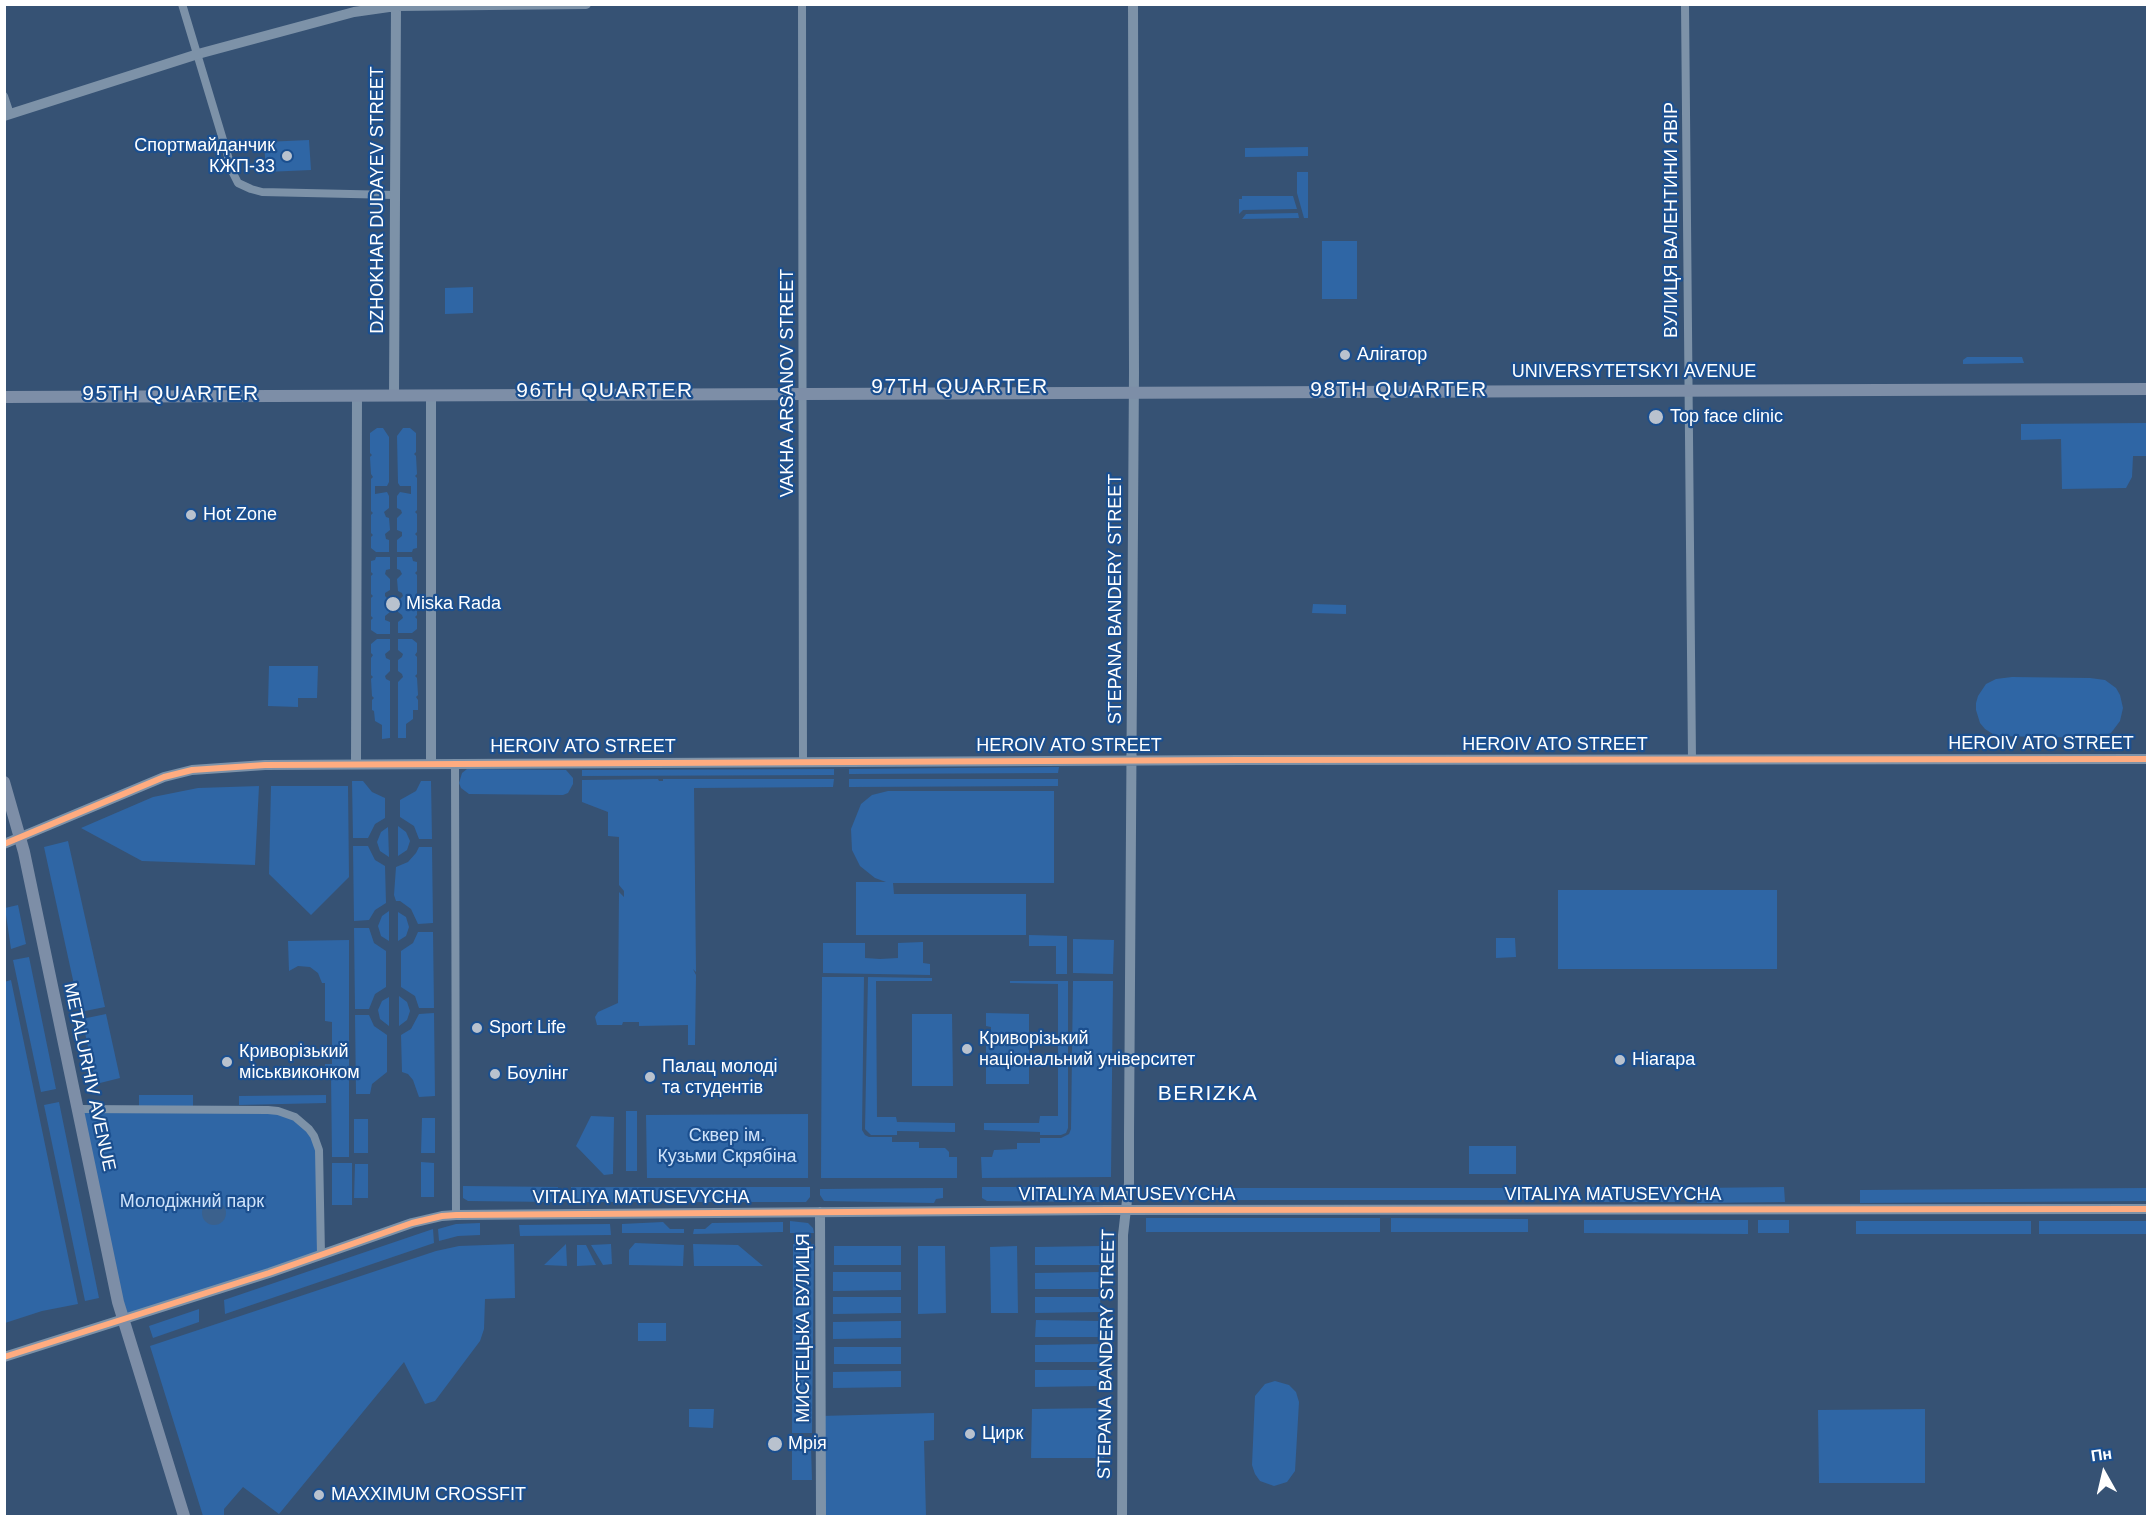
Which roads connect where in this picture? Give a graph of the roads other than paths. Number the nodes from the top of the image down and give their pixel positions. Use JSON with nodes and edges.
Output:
{"nodes":[{"id":1,"x":182,"y":4,"type":"edge"},
{"id":2,"x":586,"y":4,"type":"edge"},
{"id":3,"x":802,"y":4,"type":"edge"},
{"id":4,"x":1133,"y":4,"type":"edge"},
{"id":5,"x":1685,"y":4,"type":"edge"},
{"id":6,"x":396,"y":5,"type":"edge"},
{"id":7,"x":198,"y":54,"type":"junction"},
{"id":8,"x":4,"y":96,"type":"edge"},
{"id":9,"x":7,"y":115,"type":"edge"},
{"id":10,"x":395,"y":195,"type":"junction"},
{"id":11,"x":2148,"y":389,"type":"edge"},
{"id":12,"x":1688,"y":390,"type":"junction"},
{"id":13,"x":1133,"y":392,"type":"junction"},
{"id":14,"x":803,"y":393,"type":"junction"},
{"id":15,"x":357,"y":395,"type":"junction"},
{"id":16,"x":394,"y":395,"type":"junction"},
{"id":17,"x":431,"y":395,"type":"junction"},
{"id":18,"x":4,"y":397,"type":"edge"},
{"id":19,"x":2148,"y":759,"type":"edge"},
{"id":20,"x":1692,"y":760,"type":"junction"},
{"id":21,"x":803,"y":761,"type":"junction"},
{"id":22,"x":1131,"y":761,"type":"junction"},
{"id":23,"x":356,"y":763,"type":"junction"},
{"id":24,"x":431,"y":763,"type":"junction"},
{"id":25,"x":455,"y":763,"type":"junction"},
{"id":26,"x":4,"y":782,"type":"edge"},
{"id":27,"x":20,"y":836,"type":"junction"},
{"id":28,"x":4,"y":844,"type":"edge"},
{"id":29,"x":77,"y":1109,"type":"junction"},
{"id":30,"x":2148,"y":1209,"type":"edge"},
{"id":31,"x":1126,"y":1210,"type":"junction"},
{"id":32,"x":820,"y":1212,"type":"junction"},
{"id":33,"x":456,"y":1215,"type":"junction"},
{"id":34,"x":321,"y":1255,"type":"junction"},
{"id":35,"x":123,"y":1320,"type":"junction"},
{"id":36,"x":4,"y":1357,"type":"edge"},
{"id":37,"x":184,"y":1516,"type":"edge"},
{"id":38,"x":821,"y":1516,"type":"edge"},
{"id":39,"x":1122,"y":1516,"type":"edge"}],
"edges":[{"from":1,"to":7,"type":"street"},
{"from":2,"to":6,"type":"street"},
{"from":3,"to":14,"type":"street","name":"VAKHA ARSANOV STREET"},
{"from":4,"to":13,"type":"street","name":"STEPANA BANDERY STREET"},
{"from":5,"to":12,"type":"street","name":"ВУЛИЦЯ ВАЛЕНТИНИ ЯВІР"},
{"from":6,"to":7,"type":"street"},
{"from":6,"to":10,"type":"street","name":"DZHOKHAR DUDAYEV STREET"},
{"from":7,"to":9,"type":"street"},
{"from":7,"to":10,"type":"street"},
{"from":8,"to":9,"type":"street"},
{"from":10,"to":16,"type":"street","name":"DZHOKHAR DUDAYEV STREET"},
{"from":11,"to":12,"type":"main road","name":"UNIVERSYTETSKYI AVENUE"},
{"from":12,"to":13,"type":"main road","name":"UNIVERSYTETSKYI AVENUE"},
{"from":12,"to":20,"type":"street","name":"ВУЛИЦЯ ВАЛЕНТИНИ ЯВІР"},
{"from":13,"to":14,"type":"main road","name":"UNIVERSYTETSKYI AVENUE"},
{"from":13,"to":22,"type":"street","name":"STEPANA BANDERY STREET"},
{"from":14,"to":17,"type":"main road","name":"UNIVERSYTETSKYI AVENUE"},
{"from":14,"to":21,"type":"street","name":"VAKHA ARSANOV STREET"},
{"from":15,"to":16,"type":"main road","name":"UNIVERSYTETSKYI AVENUE"},
{"from":15,"to":18,"type":"main road","name":"UNIVERSYTETSKYI AVENUE"},
{"from":15,"to":23,"type":"street"},
{"from":16,"to":17,"type":"main road","name":"UNIVERSYTETSKYI AVENUE"},
{"from":17,"to":24,"type":"street"},
{"from":19,"to":20,"type":"street","name":"HEROIV ATO STREET"},
{"from":20,"to":22,"type":"street","name":"HEROIV ATO STREET"},
{"from":21,"to":22,"type":"street","name":"HEROIV ATO STREET"},
{"from":21,"to":25,"type":"street","name":"HEROIV ATO STREET"},
{"from":22,"to":31,"type":"street","name":"STEPANA BANDERY STREET"},
{"from":23,"to":24,"type":"street","name":"HEROIV ATO STREET"},
{"from":23,"to":27,"type":"street","name":"HEROIV ATO STREET"},
{"from":24,"to":25,"type":"street","name":"HEROIV ATO STREET"},
{"from":25,"to":33,"type":"street"},
{"from":26,"to":27,"type":"main road","name":"METALURHIV AVENUE"},
{"from":27,"to":28,"type":"street","name":"HEROIV ATO STREET"},
{"from":27,"to":29,"type":"main road","name":"METALURHIV AVENUE"},
{"from":29,"to":34,"type":"street"},
{"from":29,"to":35,"type":"main road","name":"METALURHIV AVENUE"},
{"from":30,"to":31,"type":"street","name":"VITALIYA MATUSEVYCHA"},
{"from":31,"to":32,"type":"street","name":"VITALIYA MATUSEVYCHA"},
{"from":31,"to":39,"type":"street","name":"STEPANA BANDERY STREET"},
{"from":32,"to":33,"type":"street","name":"VITALIYA MATUSEVYCHA"},
{"from":32,"to":38,"type":"street","name":"МИСТЕЦЬКА ВУЛИЦЯ"},
{"from":33,"to":34,"type":"street","name":"VITALIYA MATUSEVYCHA"},
{"from":34,"to":35,"type":"street","name":"VITALIYA MATUSEVYCHA"},
{"from":35,"to":36,"type":"street","name":"VITALIYA MATUSEVYCHA"},
{"from":35,"to":37,"type":"main road","name":"METALURHIV AVENUE"}]}
